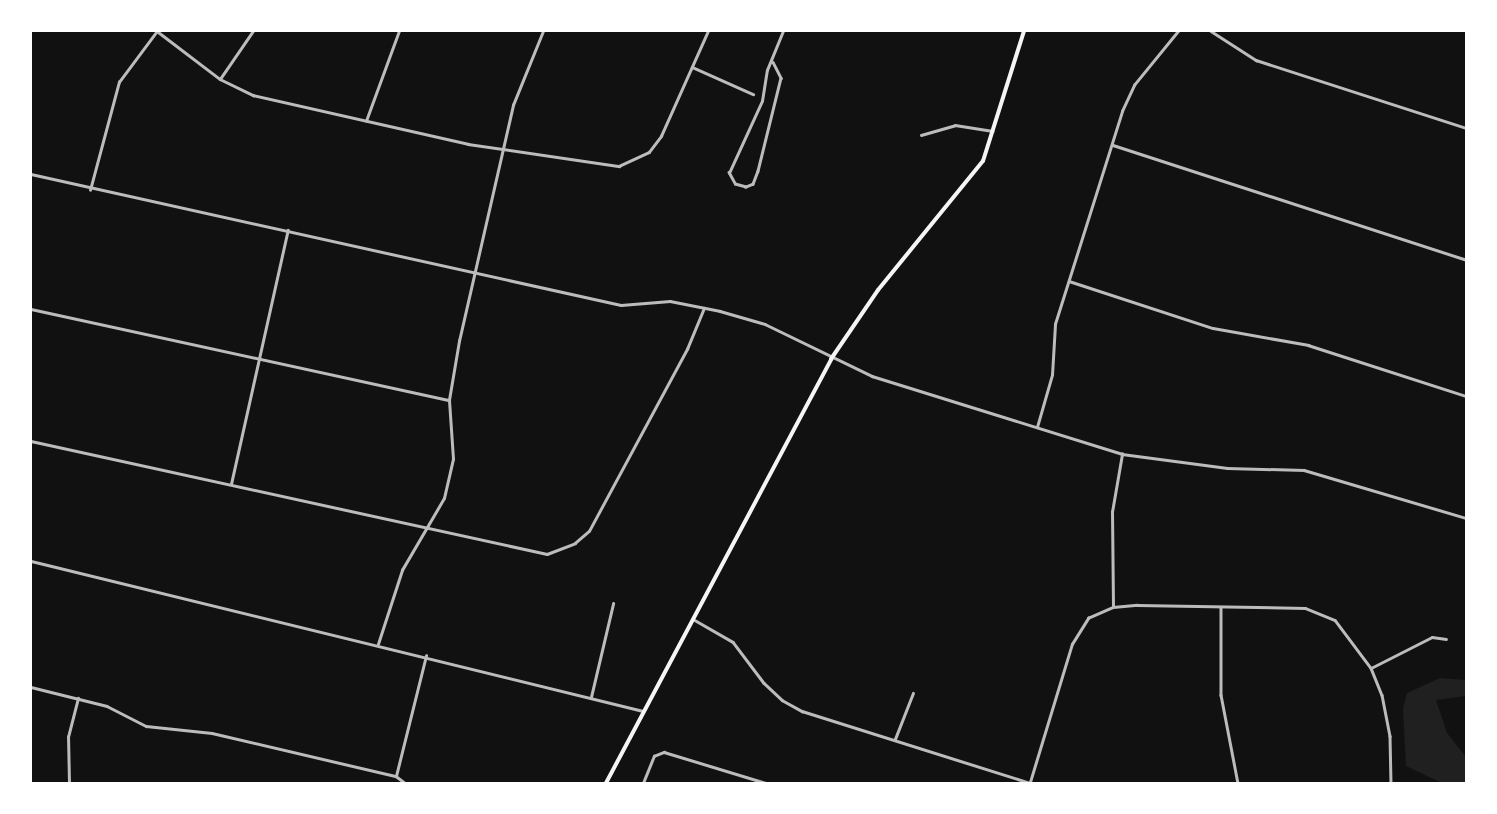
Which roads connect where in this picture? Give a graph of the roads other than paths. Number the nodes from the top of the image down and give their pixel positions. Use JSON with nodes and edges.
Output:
{"nodes":[{"id":1,"x":156,"y":31,"type":"edge"},
{"id":2,"x":252,"y":31,"type":"edge"},
{"id":3,"x":399,"y":31,"type":"edge"},
{"id":4,"x":543,"y":31,"type":"edge"},
{"id":5,"x":708,"y":31,"type":"edge"},
{"id":6,"x":783,"y":31,"type":"edge"},
{"id":7,"x":1024,"y":31,"type":"edge"},
{"id":8,"x":1178,"y":31,"type":"edge"},
{"id":9,"x":1211,"y":31,"type":"edge"},
{"id":10,"x":772,"y":62,"type":"junction"},
{"id":11,"x":692,"y":68,"type":"junction"},
{"id":12,"x":220,"y":80,"type":"junction"},
{"id":13,"x":753,"y":94,"type":"dead end"},
{"id":14,"x":366,"y":121,"type":"junction"},
{"id":15,"x":1466,"y":128,"type":"edge"},
{"id":16,"x":993,"y":131,"type":"junction"},
{"id":17,"x":921,"y":135,"type":"dead end"},
{"id":18,"x":1113,"y":145,"type":"junction"},
{"id":19,"x":502,"y":150,"type":"junction"},
{"id":20,"x":31,"y":174,"type":"edge"},
{"id":21,"x":90,"y":190,"type":"junction"},
{"id":22,"x":288,"y":230,"type":"junction"},
{"id":23,"x":1466,"y":260,"type":"edge"},
{"id":24,"x":475,"y":272,"type":"junction"},
{"id":25,"x":1069,"y":281,"type":"junction"},
{"id":26,"x":704,"y":308,"type":"junction"},
{"id":27,"x":31,"y":309,"type":"edge"},
{"id":28,"x":260,"y":358,"type":"junction"},
{"id":29,"x":831,"y":359,"type":"junction"},
{"id":30,"x":1466,"y":396,"type":"edge"},
{"id":31,"x":449,"y":400,"type":"junction"},
{"id":32,"x":1037,"y":427,"type":"junction"},
{"id":33,"x":31,"y":441,"type":"edge"},
{"id":34,"x":1122,"y":454,"type":"junction"},
{"id":35,"x":231,"y":484,"type":"junction"},
{"id":36,"x":1466,"y":518,"type":"edge"},
{"id":37,"x":430,"y":529,"type":"junction"},
{"id":38,"x":31,"y":561,"type":"edge"},
{"id":39,"x":613,"y":604,"type":"dead end"},
{"id":40,"x":1113,"y":607,"type":"junction"},
{"id":41,"x":1221,"y":607,"type":"junction"},
{"id":42,"x":692,"y":618,"type":"junction"},
{"id":43,"x":1446,"y":640,"type":"dead end"},
{"id":44,"x":378,"y":644,"type":"junction"},
{"id":45,"x":426,"y":656,"type":"junction"},
{"id":46,"x":1371,"y":668,"type":"junction"},
{"id":47,"x":31,"y":687,"type":"edge"},
{"id":48,"x":913,"y":694,"type":"dead end"},
{"id":49,"x":591,"y":697,"type":"junction"},
{"id":50,"x":78,"y":698,"type":"junction"},
{"id":51,"x":642,"y":711,"type":"junction"},
{"id":52,"x":894,"y":739,"type":"junction"},
{"id":53,"x":396,"y":776,"type":"junction"},
{"id":54,"x":1030,"y":782,"type":"edge"},
{"id":55,"x":69,"y":783,"type":"edge"},
{"id":56,"x":405,"y":783,"type":"edge"},
{"id":57,"x":606,"y":783,"type":"edge"},
{"id":58,"x":643,"y":783,"type":"edge"},
{"id":59,"x":766,"y":783,"type":"edge"},
{"id":60,"x":1238,"y":783,"type":"edge"},
{"id":61,"x":1391,"y":783,"type":"edge"}],
"edges":[{"from":1,"to":12,"type":"street"},
{"from":1,"to":21,"type":"street"},
{"from":2,"to":12,"type":"street"},
{"from":3,"to":14,"type":"street"},
{"from":4,"to":19,"type":"street"},
{"from":5,"to":11,"type":"street"},
{"from":6,"to":10,"type":"street"},
{"from":7,"to":16,"type":"main road"},
{"from":8,"to":18,"type":"street"},
{"from":9,"to":15,"type":"street"},
{"from":10,"to":10,"type":"street"},
{"from":11,"to":13,"type":"street"},
{"from":11,"to":19,"type":"street"},
{"from":12,"to":14,"type":"street"},
{"from":14,"to":19,"type":"street"},
{"from":16,"to":17,"type":"street"},
{"from":16,"to":29,"type":"main road"},
{"from":18,"to":23,"type":"street"},
{"from":18,"to":25,"type":"street"},
{"from":19,"to":24,"type":"street"},
{"from":20,"to":21,"type":"street"},
{"from":21,"to":22,"type":"street"},
{"from":22,"to":24,"type":"street"},
{"from":22,"to":28,"type":"street"},
{"from":24,"to":26,"type":"street"},
{"from":24,"to":31,"type":"street"},
{"from":25,"to":30,"type":"street"},
{"from":25,"to":32,"type":"street"},
{"from":26,"to":29,"type":"street"},
{"from":26,"to":37,"type":"street"},
{"from":27,"to":28,"type":"street"},
{"from":28,"to":31,"type":"street"},
{"from":28,"to":35,"type":"street"},
{"from":29,"to":32,"type":"street"},
{"from":29,"to":42,"type":"main road"},
{"from":31,"to":37,"type":"street"},
{"from":32,"to":34,"type":"street"},
{"from":33,"to":35,"type":"street"},
{"from":34,"to":36,"type":"street"},
{"from":34,"to":40,"type":"street"},
{"from":35,"to":37,"type":"street"},
{"from":37,"to":44,"type":"street"},
{"from":38,"to":44,"type":"street"},
{"from":39,"to":49,"type":"street"},
{"from":40,"to":41,"type":"street"},
{"from":40,"to":54,"type":"street"},
{"from":41,"to":46,"type":"street"},
{"from":41,"to":60,"type":"street"},
{"from":42,"to":51,"type":"main road"},
{"from":42,"to":52,"type":"street"},
{"from":43,"to":46,"type":"street"},
{"from":44,"to":45,"type":"street"},
{"from":45,"to":49,"type":"street"},
{"from":45,"to":53,"type":"street"},
{"from":46,"to":61,"type":"street"},
{"from":47,"to":50,"type":"street"},
{"from":48,"to":52,"type":"street"},
{"from":49,"to":51,"type":"street"},
{"from":50,"to":53,"type":"street"},
{"from":50,"to":55,"type":"street"},
{"from":51,"to":57,"type":"main road"},
{"from":52,"to":54,"type":"street"},
{"from":53,"to":56,"type":"street"},
{"from":58,"to":59,"type":"street"}]}
